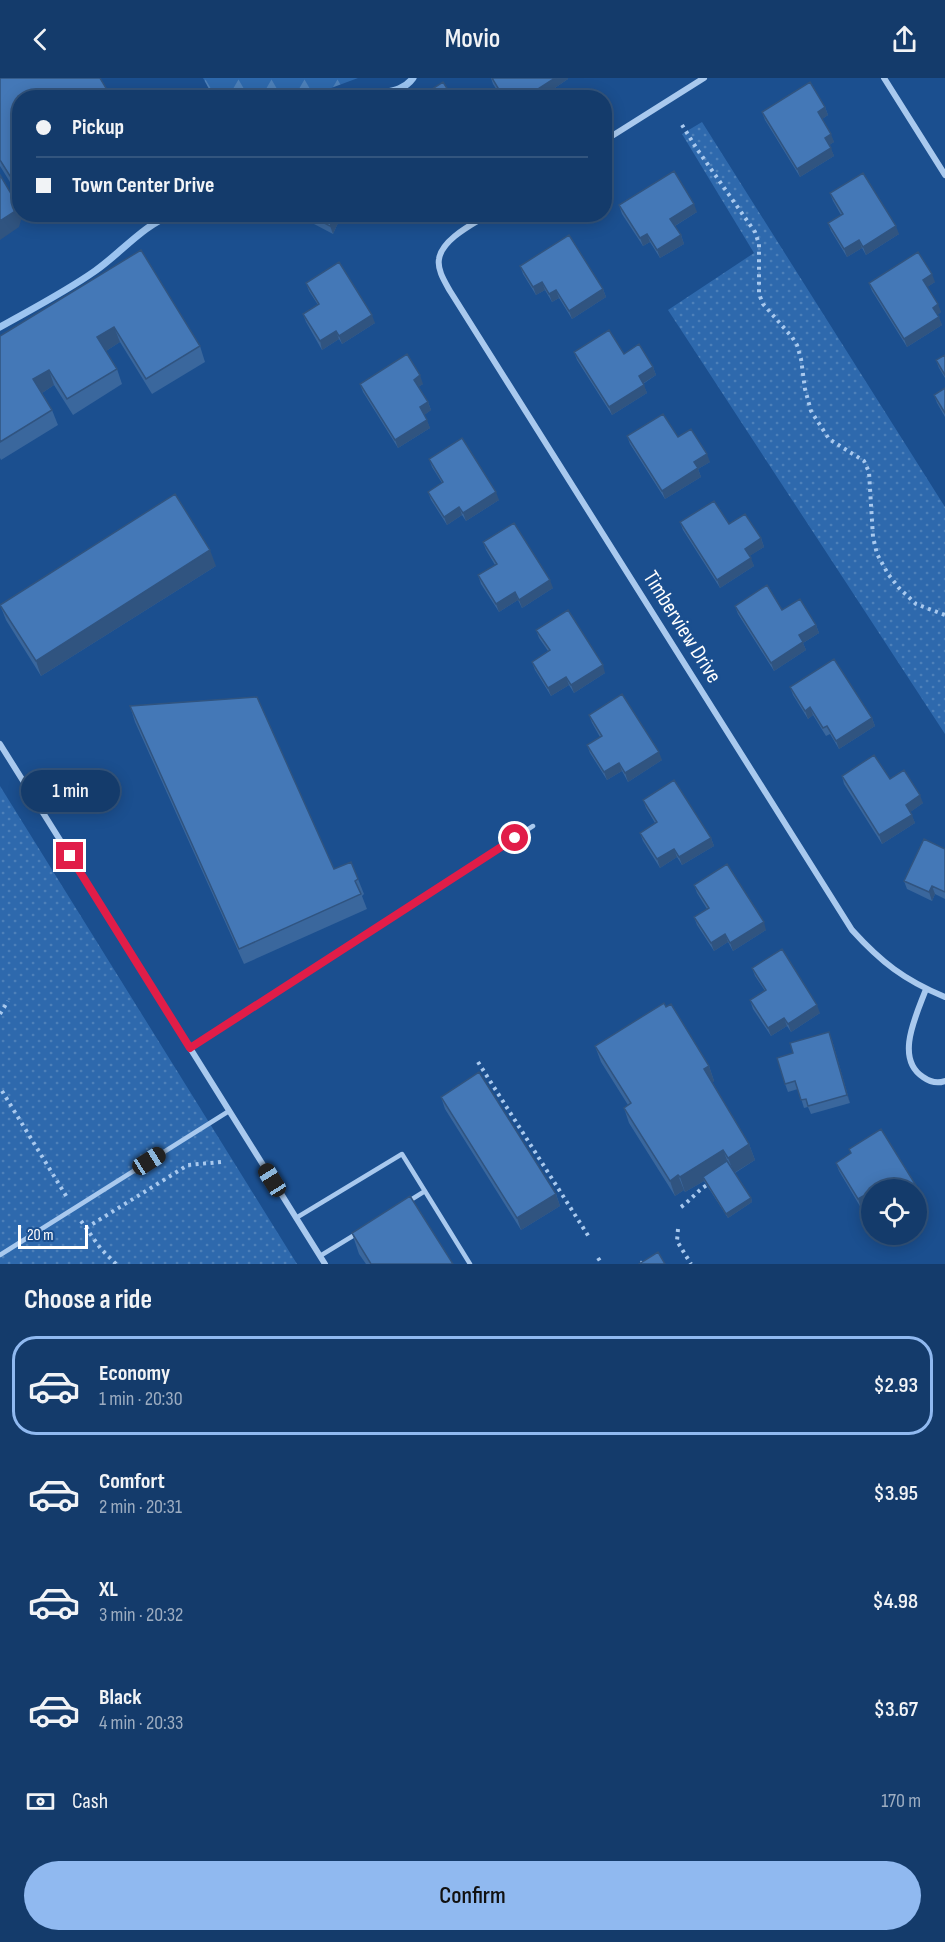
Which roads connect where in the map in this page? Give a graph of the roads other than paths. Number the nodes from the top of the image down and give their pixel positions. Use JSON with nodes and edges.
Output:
{"nodes":[{"id":1,"x":704,"y":78,"type":"edge"},
{"id":2,"x":884,"y":78,"type":"edge"},
{"id":3,"x":612,"y":136,"type":"edge"},
{"id":4,"x":945,"y":175,"type":"edge"},
{"id":5,"x":477,"y":222,"type":"edge"},
{"id":6,"x":0,"y":744,"type":"edge"},
{"id":7,"x":533,"y":826,"type":"dead end"},
{"id":8,"x":926,"y":989,"type":"junction"},
{"id":9,"x":945,"y":997,"type":"edge"},
{"id":10,"x":190,"y":1048,"type":"junction"},
{"id":11,"x":945,"y":1081,"type":"edge"},
{"id":12,"x":229,"y":1111,"type":"junction"},
{"id":13,"x":424,"y":1191,"type":"junction"},
{"id":14,"x":405,"y":1203,"type":"edge"},
{"id":15,"x":296,"y":1218,"type":"junction"},
{"id":16,"x":357,"y":1233,"type":"edge"},
{"id":17,"x":0,"y":1255,"type":"edge"},
{"id":18,"x":320,"y":1256,"type":"junction"},
{"id":19,"x":324,"y":1264,"type":"edge"},
{"id":20,"x":470,"y":1264,"type":"edge"}],
"edges":[{"from":1,"to":3,"type":"street"},
{"from":2,"to":4,"type":"street"},
{"from":5,"to":8,"type":"street","name":"Timberview Drive"},
{"from":6,"to":10,"type":"street"},
{"from":7,"to":10,"type":"lane"},
{"from":8,"to":9,"type":"street","name":"Timberview Drive"},
{"from":8,"to":11,"type":"street"},
{"from":10,"to":12,"type":"street"},
{"from":12,"to":15,"type":"street"},
{"from":12,"to":17,"type":"lane"},
{"from":13,"to":14,"type":"lane"},
{"from":13,"to":15,"type":"lane"},
{"from":13,"to":20,"type":"lane"},
{"from":15,"to":18,"type":"street"},
{"from":16,"to":18,"type":"lane"},
{"from":18,"to":19,"type":"street"}]}
